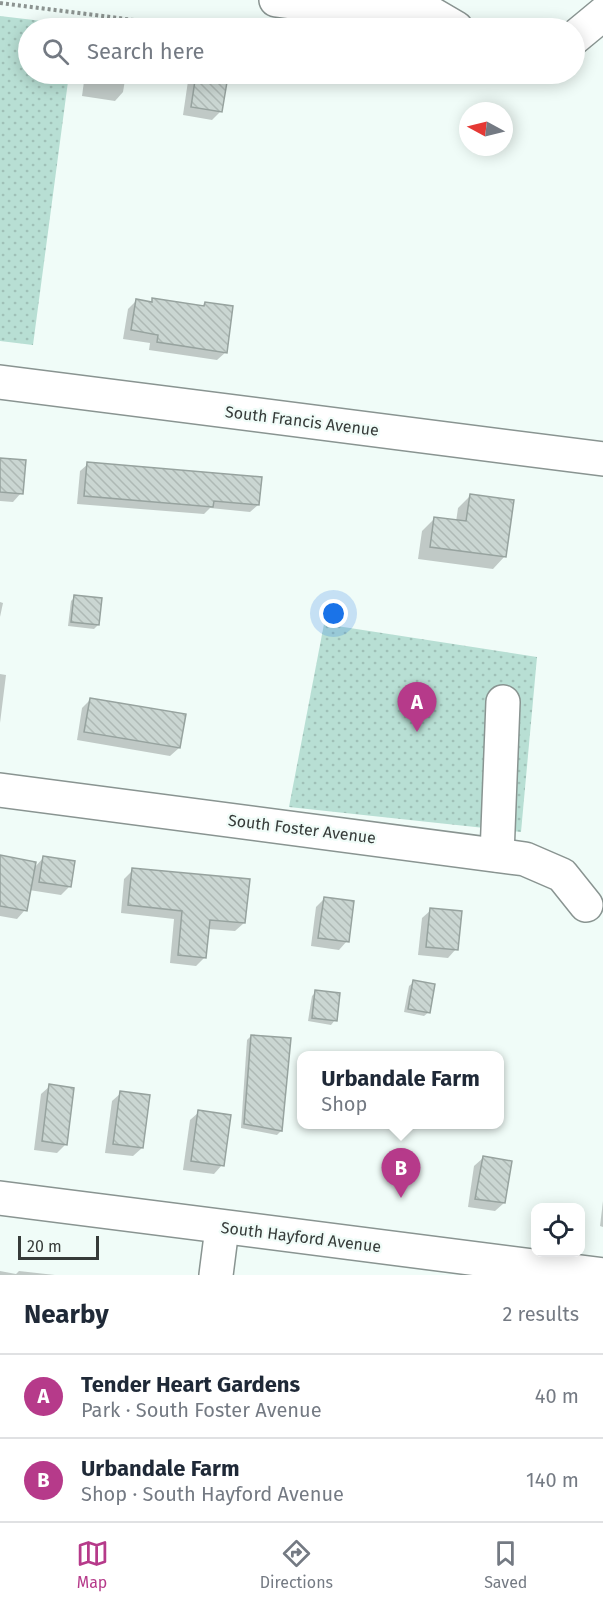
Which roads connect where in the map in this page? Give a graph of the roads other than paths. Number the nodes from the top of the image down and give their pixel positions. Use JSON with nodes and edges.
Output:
{"nodes":[{"id":1,"x":276,"y":0,"type":"edge"},
{"id":2,"x":362,"y":2,"type":"edge"},
{"id":3,"x":603,"y":14,"type":"edge"},
{"id":4,"x":439,"y":18,"type":"edge"},
{"id":5,"x":585,"y":29,"type":"edge"},
{"id":6,"x":0,"y":382,"type":"edge"},
{"id":7,"x":603,"y":459,"type":"edge"},
{"id":8,"x":503,"y":702,"type":"dead end"},
{"id":9,"x":0,"y":790,"type":"edge"},
{"id":10,"x":497,"y":855,"type":"junction"},
{"id":11,"x":586,"y":905,"type":"dead end"},
{"id":12,"x":0,"y":1198,"type":"edge"},
{"id":13,"x":222,"y":1228,"type":"junction"},
{"id":14,"x":216,"y":1275,"type":"edge"},
{"id":15,"x":603,"y":1275,"type":"edge"}],
"edges":[{"from":1,"to":2,"type":"street"},
{"from":2,"to":4,"type":"street"},
{"from":3,"to":5,"type":"street"},
{"from":6,"to":7,"type":"street","name":"South Francis Avenue"},
{"from":8,"to":10,"type":"street"},
{"from":9,"to":10,"type":"street","name":"South Foster Avenue"},
{"from":10,"to":11,"type":"street","name":"South Foster Avenue"},
{"from":12,"to":13,"type":"street","name":"South Hayford Avenue"},
{"from":13,"to":14,"type":"street"},
{"from":13,"to":15,"type":"street","name":"South Hayford Avenue"}]}
